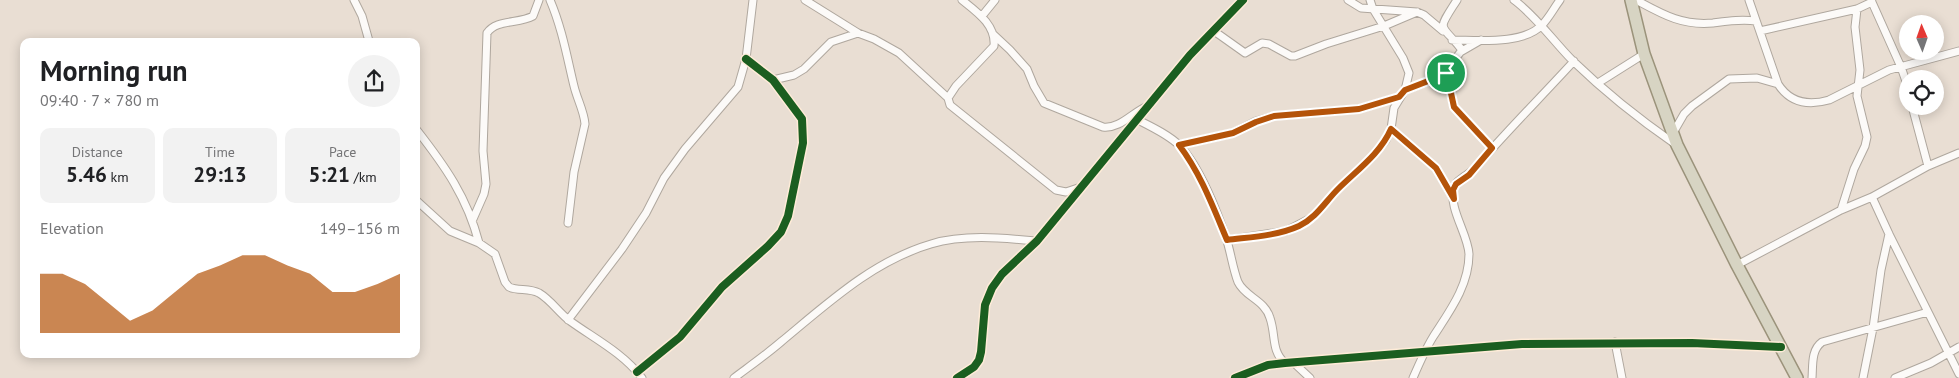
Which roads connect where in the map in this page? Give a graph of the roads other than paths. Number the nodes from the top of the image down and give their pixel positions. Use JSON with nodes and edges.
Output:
{"nodes":[{"id":1,"x":354,"y":0,"type":"edge"},
{"id":2,"x":539,"y":0,"type":"edge"},
{"id":3,"x":550,"y":0,"type":"edge"},
{"id":4,"x":753,"y":0,"type":"edge"},
{"id":5,"x":805,"y":0,"type":"edge"},
{"id":6,"x":962,"y":0,"type":"edge"},
{"id":7,"x":995,"y":0,"type":"edge"},
{"id":8,"x":1243,"y":0,"type":"edge"},
{"id":9,"x":1348,"y":0,"type":"edge"},
{"id":10,"x":1370,"y":0,"type":"edge"},
{"id":11,"x":1457,"y":0,"type":"edge"},
{"id":12,"x":1514,"y":0,"type":"edge"},
{"id":13,"x":1560,"y":0,"type":"edge"},
{"id":14,"x":1631,"y":0,"type":"edge"},
{"id":15,"x":1636,"y":0,"type":"edge"},
{"id":16,"x":1749,"y":0,"type":"edge"},
{"id":17,"x":1872,"y":1,"type":"edge"},
{"id":18,"x":1373,"y":9,"type":"junction"},
{"id":19,"x":1857,"y":9,"type":"junction"},
{"id":20,"x":1417,"y":12,"type":"junction"},
{"id":21,"x":982,"y":16,"type":"junction"},
{"id":22,"x":1756,"y":21,"type":"junction"},
{"id":23,"x":1384,"y":26,"type":"junction"},
{"id":24,"x":1541,"y":26,"type":"junction"},
{"id":25,"x":1214,"y":31,"type":"junction"},
{"id":26,"x":1444,"y":31,"type":"junction"},
{"id":27,"x":1760,"y":31,"type":"junction"},
{"id":28,"x":858,"y":33,"type":"junction"},
{"id":29,"x":994,"y":35,"type":"junction"},
{"id":30,"x":368,"y":38,"type":"edge"},
{"id":31,"x":1452,"y":40,"type":"junction"},
{"id":32,"x":1481,"y":40,"type":"junction"},
{"id":33,"x":1462,"y":51,"type":"junction"},
{"id":34,"x":1959,"y":51,"type":"edge"},
{"id":35,"x":1644,"y":54,"type":"junction"},
{"id":36,"x":746,"y":59,"type":"junction"},
{"id":37,"x":1574,"y":62,"type":"junction"},
{"id":38,"x":1771,"y":65,"type":"junction"},
{"id":39,"x":1901,"y":67,"type":"junction"},
{"id":40,"x":1446,"y":70,"type":"junction"},
{"id":41,"x":1902,"y":70,"type":"edge"},
{"id":42,"x":1762,"y":78,"type":"junction"},
{"id":43,"x":773,"y":80,"type":"junction"},
{"id":44,"x":1598,"y":83,"type":"junction"},
{"id":45,"x":1778,"y":84,"type":"junction"},
{"id":46,"x":1859,"y":85,"type":"junction"},
{"id":47,"x":1405,"y":90,"type":"junction"},
{"id":48,"x":1399,"y":97,"type":"junction"},
{"id":49,"x":948,"y":98,"type":"junction"},
{"id":50,"x":1150,"y":105,"type":"junction"},
{"id":51,"x":1914,"y":115,"type":"edge"},
{"id":52,"x":1138,"y":120,"type":"junction"},
{"id":53,"x":1391,"y":129,"type":"junction"},
{"id":54,"x":1673,"y":134,"type":"junction"},
{"id":55,"x":420,"y":135,"type":"edge"},
{"id":56,"x":1179,"y":145,"type":"junction"},
{"id":57,"x":1677,"y":145,"type":"junction"},
{"id":58,"x":1492,"y":148,"type":"junction"},
{"id":59,"x":1959,"y":153,"type":"edge"},
{"id":60,"x":1928,"y":166,"type":"junction"},
{"id":61,"x":1442,"y":178,"type":"junction"},
{"id":62,"x":1460,"y":180,"type":"junction"},
{"id":63,"x":1079,"y":188,"type":"junction"},
{"id":64,"x":1872,"y":197,"type":"junction"},
{"id":65,"x":1454,"y":199,"type":"junction"},
{"id":66,"x":420,"y":204,"type":"edge"},
{"id":67,"x":420,"y":209,"type":"edge"},
{"id":68,"x":425,"y":209,"type":"junction"},
{"id":69,"x":1841,"y":210,"type":"junction"},
{"id":70,"x":473,"y":219,"type":"junction"},
{"id":71,"x":568,"y":223,"type":"dead end"},
{"id":72,"x":1889,"y":234,"type":"junction"},
{"id":73,"x":1227,"y":240,"type":"junction"},
{"id":74,"x":1037,"y":241,"type":"junction"},
{"id":75,"x":479,"y":243,"type":"junction"},
{"id":76,"x":1737,"y":265,"type":"junction"},
{"id":77,"x":1928,"y":312,"type":"junction"},
{"id":78,"x":568,"y":320,"type":"junction"},
{"id":79,"x":1873,"y":328,"type":"junction"},
{"id":80,"x":1615,"y":342,"type":"junction"},
{"id":81,"x":1781,"y":347,"type":"junction"},
{"id":82,"x":1959,"y":348,"type":"edge"},
{"id":83,"x":1425,"y":352,"type":"junction"},
{"id":84,"x":1949,"y":352,"type":"junction"},
{"id":85,"x":1285,"y":363,"type":"junction"},
{"id":86,"x":1294,"y":363,"type":"junction"},
{"id":87,"x":1959,"y":374,"type":"edge"},
{"id":88,"x":640,"y":375,"type":"edge"},
{"id":89,"x":734,"y":378,"type":"edge"},
{"id":90,"x":957,"y":378,"type":"edge"},
{"id":91,"x":1235,"y":378,"type":"edge"},
{"id":92,"x":1310,"y":378,"type":"edge"},
{"id":93,"x":1413,"y":378,"type":"edge"},
{"id":94,"x":1622,"y":378,"type":"edge"},
{"id":95,"x":1798,"y":378,"type":"edge"},
{"id":96,"x":1812,"y":378,"type":"edge"},
{"id":97,"x":1863,"y":378,"type":"edge"},
{"id":98,"x":1895,"y":378,"type":"edge"}],
"edges":[{"from":1,"to":30,"type":"street"},
{"from":2,"to":70,"type":"street"},
{"from":3,"to":71,"type":"street"},
{"from":4,"to":36,"type":"street"},
{"from":5,"to":28,"type":"street"},
{"from":6,"to":21,"type":"street"},
{"from":7,"to":21,"type":"street"},
{"from":8,"to":25,"type":"street"},
{"from":9,"to":18,"type":"street"},
{"from":10,"to":18,"type":"street"},
{"from":11,"to":26,"type":"street"},
{"from":12,"to":24,"type":"street"},
{"from":13,"to":24,"type":"street"},
{"from":14,"to":35,"type":"highway"},
{"from":15,"to":22,"type":"street"},
{"from":16,"to":22,"type":"street"},
{"from":17,"to":19,"type":"street"},
{"from":17,"to":39,"type":"street"},
{"from":18,"to":20,"type":"street"},
{"from":18,"to":23,"type":"street"},
{"from":19,"to":27,"type":"street"},
{"from":19,"to":46,"type":"street"},
{"from":20,"to":23,"type":"street"},
{"from":20,"to":26,"type":"street"},
{"from":21,"to":29,"type":"street"},
{"from":22,"to":27,"type":"street"},
{"from":23,"to":25,"type":"street"},
{"from":23,"to":47,"type":"street"},
{"from":24,"to":32,"type":"street"},
{"from":24,"to":37,"type":"street"},
{"from":25,"to":50,"type":"street"},
{"from":26,"to":31,"type":"street"},
{"from":27,"to":38,"type":"street"},
{"from":28,"to":43,"type":"street"},
{"from":28,"to":49,"type":"street"},
{"from":29,"to":49,"type":"street"},
{"from":29,"to":50,"type":"street"},
{"from":31,"to":32,"type":"street"},
{"from":31,"to":33,"type":"street"},
{"from":32,"to":33,"type":"street"},
{"from":33,"to":40,"type":"street"},
{"from":34,"to":39,"type":"street"},
{"from":35,"to":44,"type":"street"},
{"from":35,"to":54,"type":"highway"},
{"from":36,"to":43,"type":"street"},
{"from":36,"to":78,"type":"street"},
{"from":37,"to":44,"type":"street"},
{"from":37,"to":58,"type":"street"},
{"from":38,"to":42,"type":"street"},
{"from":38,"to":45,"type":"street"},
{"from":39,"to":41,"type":"street"},
{"from":39,"to":46,"type":"street"},
{"from":40,"to":47,"type":"street"},
{"from":40,"to":58,"type":"street"},
{"from":42,"to":45,"type":"street"},
{"from":42,"to":54,"type":"street"},
{"from":43,"to":88,"type":"street"},
{"from":44,"to":57,"type":"street"},
{"from":45,"to":46,"type":"street"},
{"from":46,"to":69,"type":"street"},
{"from":47,"to":48,"type":"street"},
{"from":48,"to":53,"type":"street"},
{"from":48,"to":56,"type":"street"},
{"from":49,"to":63,"type":"street"},
{"from":50,"to":52,"type":"street"},
{"from":51,"to":60,"type":"street"},
{"from":52,"to":56,"type":"street"},
{"from":52,"to":63,"type":"street"},
{"from":53,"to":61,"type":"street"},
{"from":53,"to":73,"type":"street"},
{"from":54,"to":57,"type":"highway"},
{"from":55,"to":70,"type":"street"},
{"from":56,"to":73,"type":"street"},
{"from":57,"to":76,"type":"highway"},
{"from":58,"to":62,"type":"street"},
{"from":59,"to":60,"type":"street"},
{"from":60,"to":64,"type":"street"},
{"from":61,"to":62,"type":"street"},
{"from":61,"to":65,"type":"street"},
{"from":62,"to":65,"type":"street"},
{"from":63,"to":74,"type":"street"},
{"from":64,"to":69,"type":"street"},
{"from":64,"to":72,"type":"street"},
{"from":65,"to":83,"type":"street"},
{"from":66,"to":68,"type":"street"},
{"from":67,"to":68,"type":"street"},
{"from":68,"to":75,"type":"street"},
{"from":69,"to":76,"type":"street"},
{"from":70,"to":75,"type":"street"},
{"from":72,"to":77,"type":"street"},
{"from":72,"to":79,"type":"street"},
{"from":73,"to":85,"type":"street"},
{"from":74,"to":89,"type":"street"},
{"from":74,"to":90,"type":"street"},
{"from":75,"to":78,"type":"street"},
{"from":76,"to":81,"type":"highway"},
{"from":77,"to":79,"type":"street"},
{"from":77,"to":84,"type":"street"},
{"from":78,"to":88,"type":"street"},
{"from":79,"to":96,"type":"street"},
{"from":79,"to":97,"type":"street"},
{"from":80,"to":81,"type":"street"},
{"from":80,"to":83,"type":"street"},
{"from":80,"to":94,"type":"street"},
{"from":81,"to":95,"type":"highway"},
{"from":82,"to":84,"type":"street"},
{"from":83,"to":86,"type":"street"},
{"from":83,"to":93,"type":"street"},
{"from":84,"to":87,"type":"street"},
{"from":84,"to":98,"type":"street"},
{"from":85,"to":86,"type":"street"},
{"from":85,"to":91,"type":"street"},
{"from":86,"to":92,"type":"street"}]}
